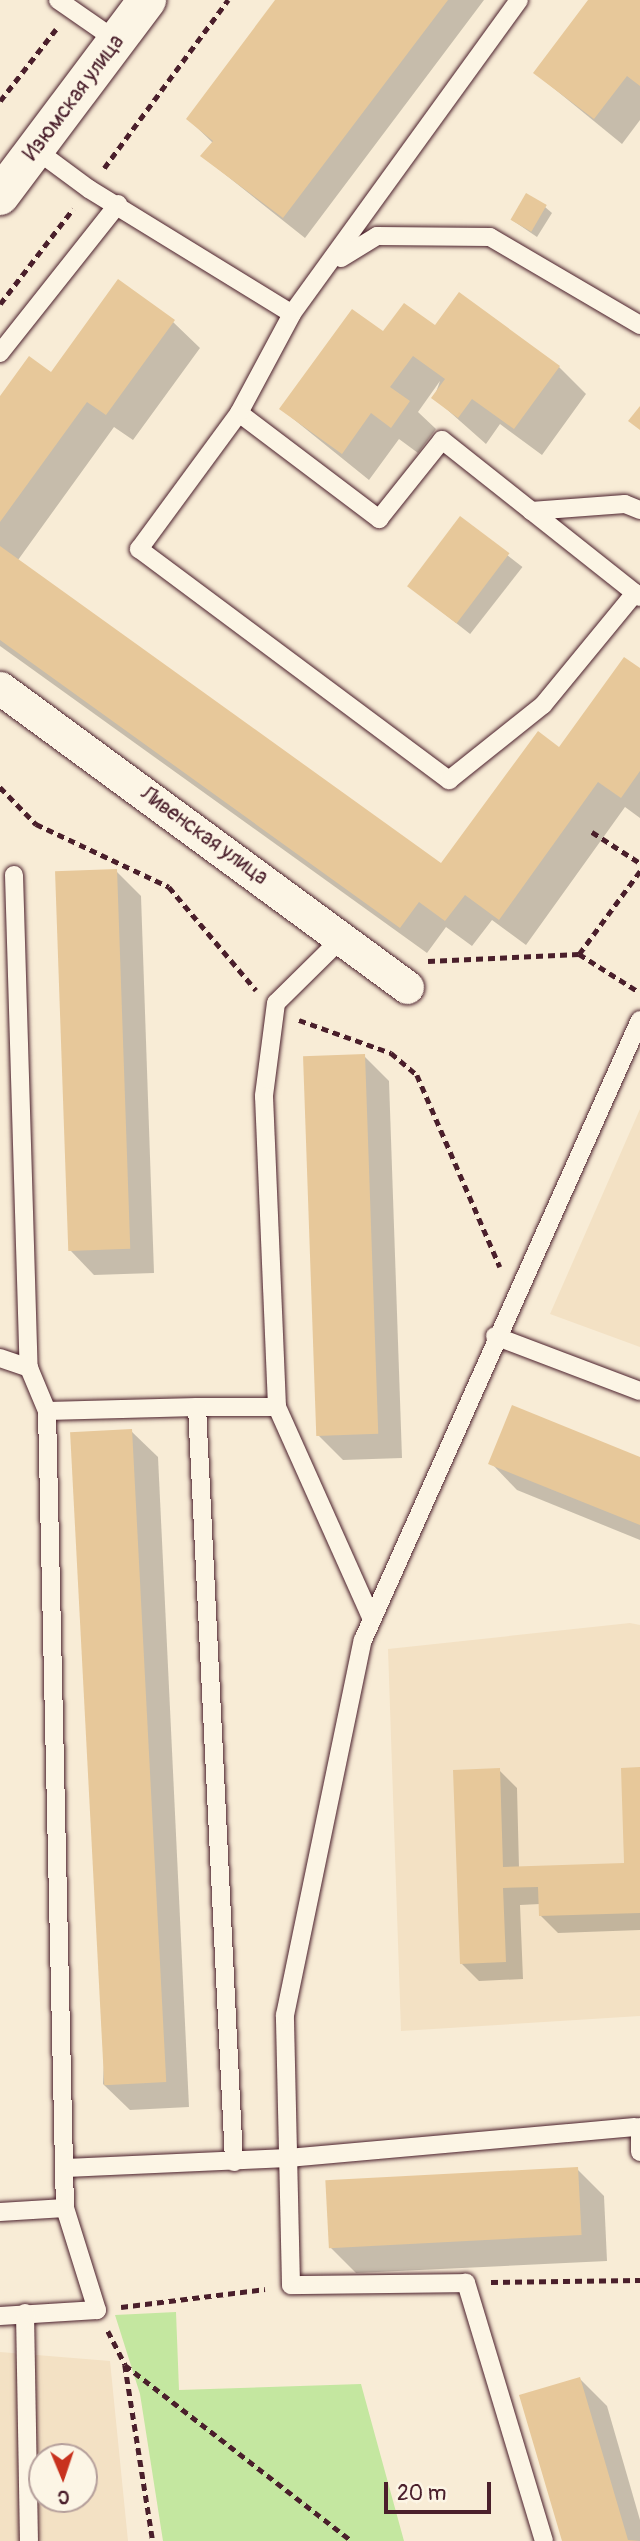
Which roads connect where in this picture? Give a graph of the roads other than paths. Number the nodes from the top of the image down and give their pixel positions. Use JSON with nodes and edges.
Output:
{"nodes":[{"id":1,"x":147,"y":0,"type":"edge"},
{"id":2,"x":519,"y":0,"type":"edge"},
{"id":3,"x":65,"y":4,"type":"edge"},
{"id":4,"x":117,"y":41,"type":"junction"},
{"id":5,"x":35,"y":149,"type":"junction"},
{"id":6,"x":0,"y":196,"type":"edge"},
{"id":7,"x":118,"y":204,"type":"junction"},
{"id":8,"x":335,"y":261,"type":"junction"},
{"id":9,"x":292,"y":314,"type":"junction"},
{"id":10,"x":640,"y":325,"type":"edge"},
{"id":11,"x":0,"y":353,"type":"edge"},
{"id":12,"x":239,"y":413,"type":"junction"},
{"id":13,"x":640,"y":510,"type":"edge"},
{"id":14,"x":531,"y":511,"type":"junction"},
{"id":15,"x":638,"y":595,"type":"edge"},
{"id":16,"x":0,"y":688,"type":"edge"},
{"id":17,"x":14,"y":875,"type":"dead end"},
{"id":18,"x":343,"y":937,"type":"junction"},
{"id":19,"x":407,"y":986,"type":"dead end"},
{"id":20,"x":640,"y":1020,"type":"edge"},
{"id":21,"x":495,"y":1336,"type":"junction"},
{"id":22,"x":0,"y":1358,"type":"edge"},
{"id":23,"x":29,"y":1368,"type":"junction"},
{"id":24,"x":640,"y":1391,"type":"edge"},
{"id":25,"x":197,"y":1407,"type":"junction"},
{"id":26,"x":277,"y":1407,"type":"junction"},
{"id":27,"x":47,"y":1411,"type":"junction"},
{"id":28,"x":372,"y":1619,"type":"junction"},
{"id":29,"x":638,"y":2127,"type":"edge"},
{"id":30,"x":640,"y":2152,"type":"edge"},
{"id":31,"x":288,"y":2158,"type":"junction"},
{"id":32,"x":234,"y":2162,"type":"junction"},
{"id":33,"x":65,"y":2168,"type":"junction"},
{"id":34,"x":65,"y":2208,"type":"junction"},
{"id":35,"x":0,"y":2212,"type":"edge"},
{"id":36,"x":25,"y":2314,"type":"junction"},
{"id":37,"x":0,"y":2316,"type":"edge"},
{"id":38,"x":29,"y":2541,"type":"edge"},
{"id":39,"x":544,"y":2541,"type":"edge"}],
"edges":[{"from":1,"to":4,"type":"street","name":"Изюмская улица"},
{"from":2,"to":8,"type":"lane"},
{"from":3,"to":4,"type":"lane"},
{"from":4,"to":5,"type":"street","name":"Изюмская улица"},
{"from":5,"to":6,"type":"street","name":"Изюмская улица"},
{"from":5,"to":7,"type":"lane"},
{"from":7,"to":9,"type":"lane"},
{"from":7,"to":11,"type":"lane"},
{"from":8,"to":9,"type":"lane"},
{"from":8,"to":10,"type":"lane"},
{"from":9,"to":12,"type":"lane"},
{"from":12,"to":14,"type":"lane"},
{"from":12,"to":15,"type":"lane"},
{"from":13,"to":14,"type":"lane"},
{"from":14,"to":15,"type":"lane"},
{"from":16,"to":18,"type":"street","name":"Ливенская улица"},
{"from":17,"to":23,"type":"lane"},
{"from":18,"to":19,"type":"street","name":"Ливенская улица"},
{"from":18,"to":26,"type":"lane"},
{"from":20,"to":21,"type":"lane"},
{"from":21,"to":24,"type":"lane"},
{"from":21,"to":28,"type":"lane"},
{"from":22,"to":23,"type":"lane"},
{"from":23,"to":27,"type":"lane"},
{"from":25,"to":26,"type":"lane"},
{"from":25,"to":27,"type":"lane"},
{"from":25,"to":32,"type":"lane"},
{"from":26,"to":28,"type":"lane"},
{"from":27,"to":33,"type":"lane"},
{"from":28,"to":31,"type":"lane"},
{"from":29,"to":30,"type":"lane"},
{"from":29,"to":31,"type":"lane"},
{"from":31,"to":32,"type":"lane"},
{"from":31,"to":39,"type":"lane"},
{"from":32,"to":33,"type":"lane"},
{"from":33,"to":34,"type":"lane"},
{"from":34,"to":35,"type":"lane"},
{"from":34,"to":36,"type":"lane"},
{"from":36,"to":37,"type":"lane"},
{"from":36,"to":38,"type":"lane"}]}
